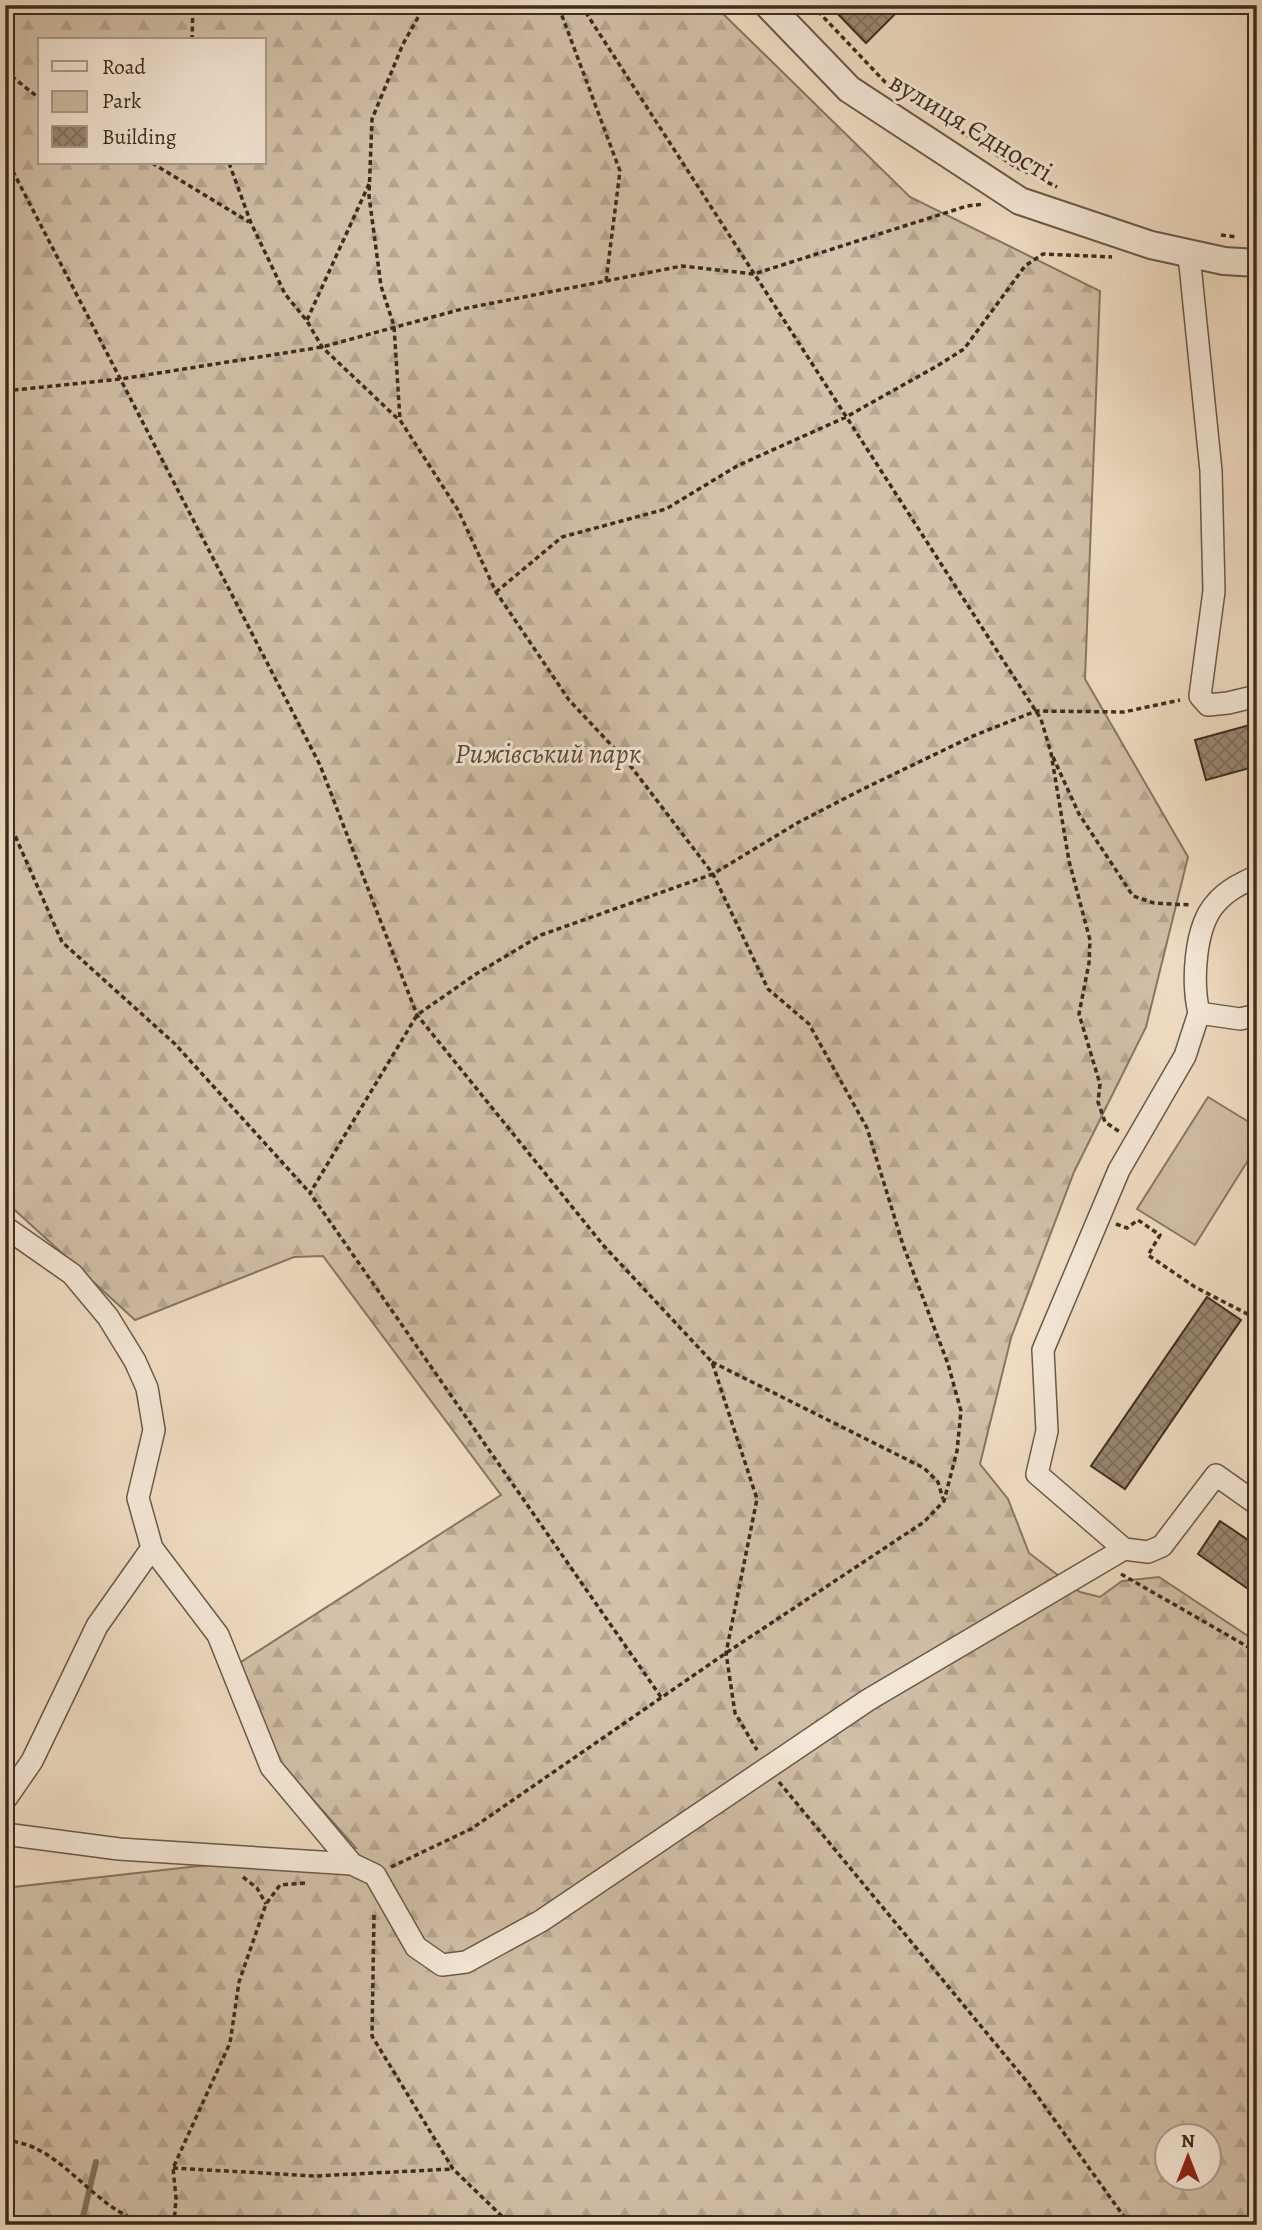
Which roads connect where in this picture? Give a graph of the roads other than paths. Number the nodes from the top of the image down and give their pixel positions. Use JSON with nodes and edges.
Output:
{"nodes":[{"id":1,"x":768,"y":5,"type":"edge"},
{"id":2,"x":1189,"y":255,"type":"junction"},
{"id":3,"x":1257,"y":263,"type":"edge"},
{"id":4,"x":1257,"y":696,"type":"edge"},
{"id":5,"x":1257,"y":876,"type":"edge"},
{"id":6,"x":1199,"y":1013,"type":"junction"},
{"id":7,"x":1257,"y":1015,"type":"edge"},
{"id":8,"x":5,"y":1227,"type":"edge"},
{"id":9,"x":1257,"y":1504,"type":"edge"},
{"id":10,"x":152,"y":1548,"type":"junction"},
{"id":11,"x":1124,"y":1549,"type":"junction"},
{"id":12,"x":5,"y":1800,"type":"edge"},
{"id":13,"x":5,"y":1834,"type":"edge"},
{"id":14,"x":352,"y":1864,"type":"junction"}],
"edges":[{"from":1,"to":2,"type":"street","name":"вулиця Єдності"},
{"from":2,"to":3,"type":"street","name":"вулиця Єдності"},
{"from":2,"to":4,"type":"street"},
{"from":5,"to":6,"type":"street"},
{"from":6,"to":7,"type":"street"},
{"from":6,"to":11,"type":"street"},
{"from":8,"to":10,"type":"street"},
{"from":9,"to":11,"type":"street"},
{"from":10,"to":12,"type":"street"},
{"from":10,"to":14,"type":"street"},
{"from":11,"to":14,"type":"street"},
{"from":13,"to":14,"type":"street"}]}
